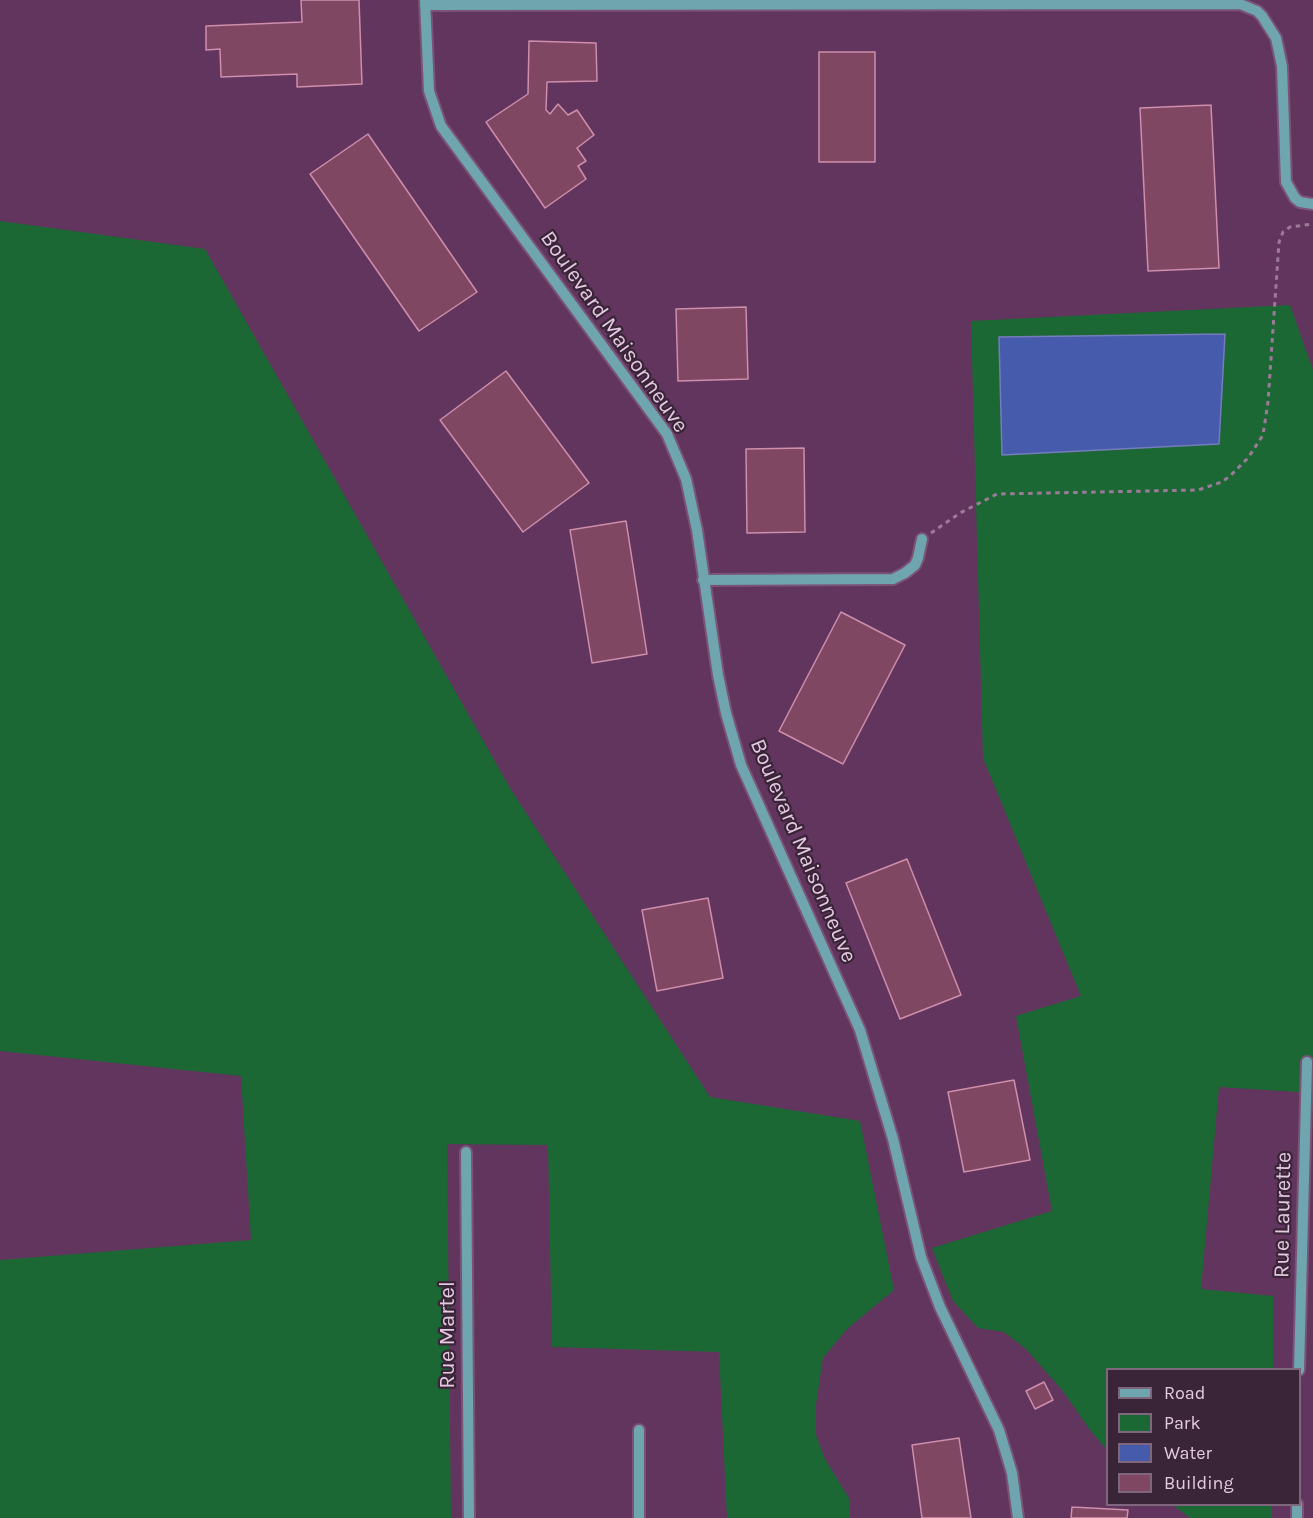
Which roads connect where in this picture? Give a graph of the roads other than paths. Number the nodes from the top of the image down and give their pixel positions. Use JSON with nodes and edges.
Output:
{"nodes":[{"id":1,"x":425,"y":2,"type":"edge"},
{"id":2,"x":1182,"y":2,"type":"edge"},
{"id":3,"x":1240,"y":2,"type":"edge"},
{"id":4,"x":1313,"y":204,"type":"edge"},
{"id":5,"x":922,"y":539,"type":"road end"},
{"id":6,"x":703,"y":579,"type":"junction"},
{"id":7,"x":1307,"y":1062,"type":"dead end"},
{"id":8,"x":466,"y":1152,"type":"dead end"},
{"id":9,"x":1299,"y":1368,"type":"edge"},
{"id":10,"x":639,"y":1430,"type":"dead end"},
{"id":11,"x":469,"y":1518,"type":"edge"},
{"id":12,"x":639,"y":1518,"type":"edge"},
{"id":13,"x":1018,"y":1518,"type":"edge"}],
"edges":[{"from":1,"to":2,"type":"street"},
{"from":1,"to":6,"type":"street","name":"Boulevard Maisonneuve"},
{"from":2,"to":3,"type":"street"},
{"from":3,"to":4,"type":"street"},
{"from":5,"to":6,"type":"street"},
{"from":6,"to":13,"type":"street","name":"Boulevard Maisonneuve"},
{"from":7,"to":9,"type":"street","name":"Rue Laurette"},
{"from":8,"to":11,"type":"street","name":"Rue Martel"},
{"from":10,"to":12,"type":"street"}]}
